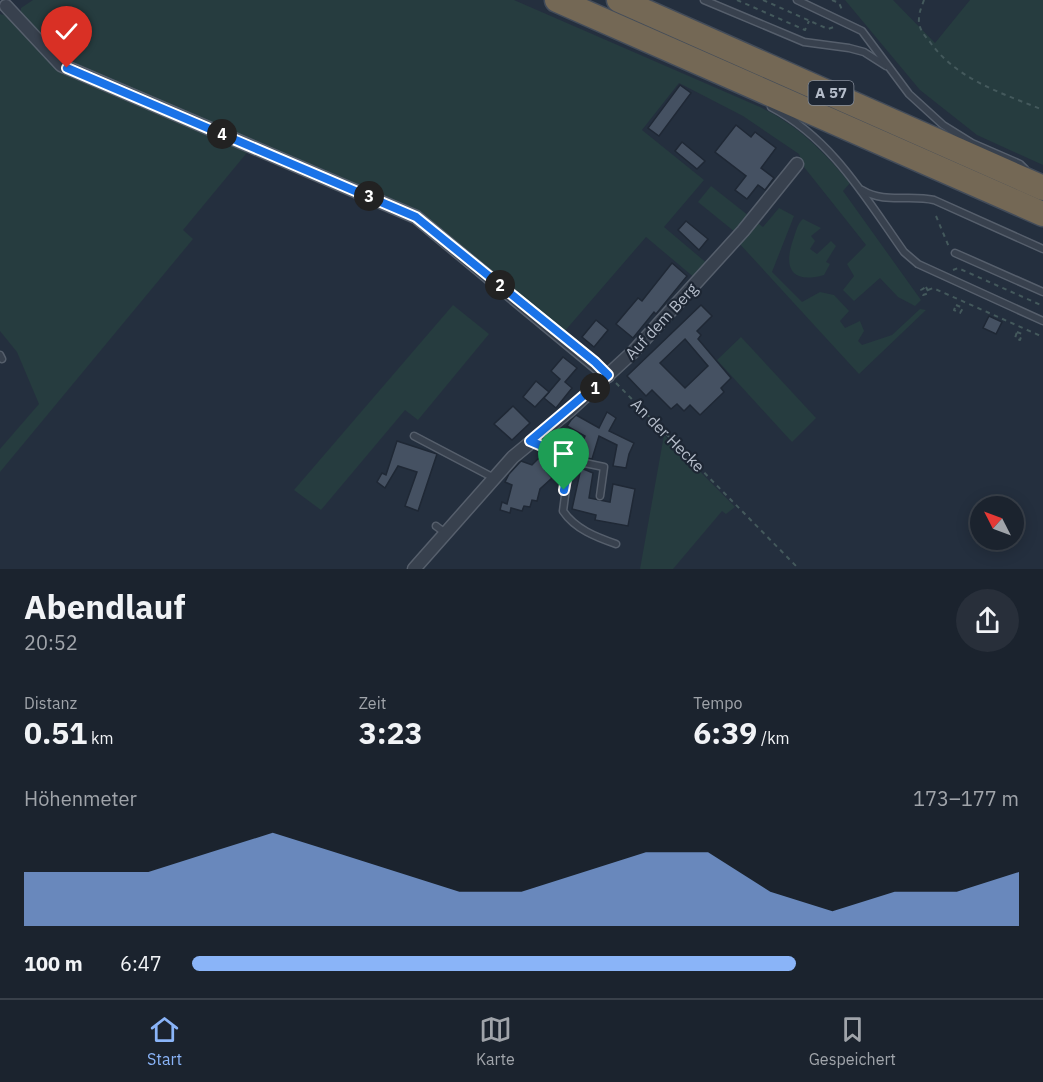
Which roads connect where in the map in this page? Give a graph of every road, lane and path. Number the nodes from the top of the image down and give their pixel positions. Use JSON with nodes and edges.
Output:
{"nodes":[{"id":1,"x":19,"y":0,"type":"edge"},
{"id":2,"x":557,"y":0,"type":"edge"},
{"id":3,"x":619,"y":0,"type":"edge"},
{"id":4,"x":704,"y":0,"type":"edge"},
{"id":5,"x":737,"y":0,"type":"edge"},
{"id":6,"x":763,"y":0,"type":"edge"},
{"id":7,"x":797,"y":0,"type":"edge"},
{"id":8,"x":832,"y":0,"type":"edge"},
{"id":9,"x":924,"y":0,"type":"edge"},
{"id":10,"x":3,"y":7,"type":"edge"},
{"id":11,"x":844,"y":20,"type":"junction"},
{"id":12,"x":809,"y":21,"type":"junction"},
{"id":13,"x":706,"y":64,"type":"junction"},
{"id":14,"x":889,"y":68,"type":"junction"},
{"id":15,"x":729,"y":84,"type":"dead end"},
{"id":16,"x":765,"y":104,"type":"dead end"},
{"id":17,"x":1043,"y":110,"type":"edge"},
{"id":18,"x":797,"y":164,"type":"dead end"},
{"id":19,"x":1043,"y":187,"type":"edge"},
{"id":20,"x":859,"y":188,"type":"junction"},
{"id":21,"x":1043,"y":214,"type":"edge"},
{"id":22,"x":1043,"y":249,"type":"edge"},
{"id":23,"x":955,"y":253,"type":"dead end"},
{"id":24,"x":947,"y":272,"type":"dead end"},
{"id":25,"x":927,"y":290,"type":"dead end"},
{"id":26,"x":1043,"y":292,"type":"edge"},
{"id":27,"x":962,"y":301,"type":"junction"},
{"id":28,"x":1043,"y":306,"type":"edge"},
{"id":29,"x":959,"y":307,"type":"dead end"},
{"id":30,"x":1043,"y":321,"type":"edge"},
{"id":31,"x":1022,"y":327,"type":"junction"},
{"id":32,"x":1019,"y":333,"type":"dead end"},
{"id":33,"x":1043,"y":337,"type":"edge"},
{"id":34,"x":608,"y":375,"type":"junction"},
{"id":35,"x":414,"y":436,"type":"dead end"},
{"id":36,"x":530,"y":441,"type":"junction"},
{"id":37,"x":570,"y":458,"type":"junction"},
{"id":38,"x":494,"y":478,"type":"junction"},
{"id":39,"x":600,"y":496,"type":"dead end"},
{"id":40,"x":616,"y":544,"type":"dead end"},
{"id":41,"x":414,"y":569,"type":"edge"},
{"id":42,"x":799,"y":569,"type":"edge"}],
"edges":[{"from":1,"to":10,"type":"street"},
{"from":2,"to":13,"type":"highway","number":"A 57"},
{"from":3,"to":19,"type":"highway","number":"A 57"},
{"from":4,"to":14,"type":"lane"},
{"from":5,"to":12,"type":"path"},
{"from":6,"to":12,"type":"path"},
{"from":7,"to":11,"type":"lane"},
{"from":8,"to":11,"type":"path"},
{"from":9,"to":17,"type":"path"},
{"from":10,"to":34,"type":"street"},
{"from":11,"to":12,"type":"path"},
{"from":11,"to":14,"type":"lane"},
{"from":13,"to":15,"type":"lane"},
{"from":13,"to":21,"type":"highway","number":"A 57"},
{"from":14,"to":19,"type":"lane"},
{"from":16,"to":20,"type":"lane"},
{"from":18,"to":34,"type":"street","name":"Auf dem Berg"},
{"from":20,"to":22,"type":"lane"},
{"from":20,"to":30,"type":"lane"},
{"from":23,"to":26,"type":"lane"},
{"from":24,"to":28,"type":"path"},
{"from":25,"to":27,"type":"path"},
{"from":27,"to":29,"type":"path"},
{"from":27,"to":31,"type":"path"},
{"from":31,"to":32,"type":"path"},
{"from":31,"to":33,"type":"path"},
{"from":34,"to":36,"type":"street","name":"Auf dem Berg"},
{"from":34,"to":42,"type":"path","name":"An der Hecke"},
{"from":35,"to":38,"type":"lane"},
{"from":36,"to":37,"type":"lane"},
{"from":36,"to":38,"type":"street","name":"Auf dem Berg"},
{"from":37,"to":39,"type":"lane"},
{"from":37,"to":40,"type":"lane"},
{"from":38,"to":41,"type":"street","name":"Auf dem Berg"}]}
